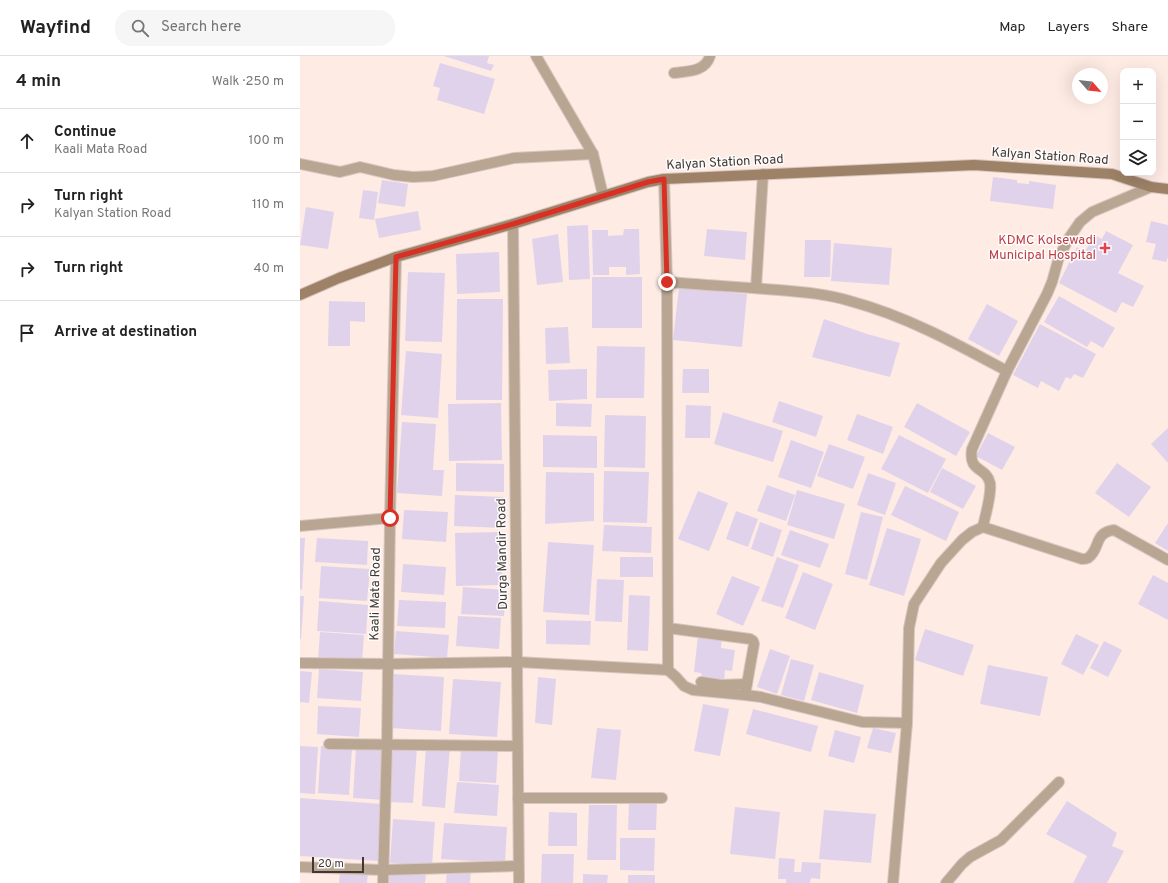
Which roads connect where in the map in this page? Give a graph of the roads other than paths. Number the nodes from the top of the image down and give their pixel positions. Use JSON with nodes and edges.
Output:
{"nodes":[{"id":1,"x":536,"y":56,"type":"edge"},
{"id":2,"x":710,"y":56,"type":"edge"},
{"id":3,"x":674,"y":73,"type":"dead end"},
{"id":4,"x":592,"y":154,"type":"junction"},
{"id":5,"x":300,"y":164,"type":"edge"},
{"id":6,"x":763,"y":174,"type":"junction"},
{"id":7,"x":664,"y":179,"type":"junction"},
{"id":8,"x":1151,"y":187,"type":"junction"},
{"id":9,"x":1168,"y":189,"type":"edge"},
{"id":10,"x":603,"y":195,"type":"junction"},
{"id":11,"x":513,"y":224,"type":"junction"},
{"id":12,"x":396,"y":257,"type":"junction"},
{"id":13,"x":667,"y":282,"type":"junction"},
{"id":14,"x":756,"y":288,"type":"junction"},
{"id":15,"x":300,"y":295,"type":"edge"},
{"id":16,"x":1007,"y":371,"type":"junction"},
{"id":17,"x":390,"y":518,"type":"junction"},
{"id":18,"x":300,"y":526,"type":"edge"},
{"id":19,"x":983,"y":527,"type":"junction"},
{"id":20,"x":1168,"y":560,"type":"edge"},
{"id":21,"x":668,"y":628,"type":"junction"},
{"id":22,"x":517,"y":662,"type":"junction"},
{"id":23,"x":300,"y":663,"type":"edge"},
{"id":24,"x":389,"y":664,"type":"junction"},
{"id":25,"x":668,"y":670,"type":"junction"},
{"id":26,"x":701,"y":682,"type":"dead end"},
{"id":27,"x":747,"y":684,"type":"junction"},
{"id":28,"x":745,"y":695,"type":"junction"},
{"id":29,"x":907,"y":723,"type":"junction"},
{"id":30,"x":329,"y":744,"type":"dead end"},
{"id":31,"x":387,"y":744,"type":"junction"},
{"id":32,"x":517,"y":746,"type":"junction"},
{"id":33,"x":1059,"y":782,"type":"dead end"},
{"id":34,"x":518,"y":798,"type":"junction"},
{"id":35,"x":662,"y":798,"type":"dead end"},
{"id":36,"x":518,"y":866,"type":"junction"},
{"id":37,"x":300,"y":867,"type":"edge"},
{"id":38,"x":383,"y":870,"type":"junction"},
{"id":39,"x":383,"y":883,"type":"edge"},
{"id":40,"x":519,"y":883,"type":"edge"},
{"id":41,"x":893,"y":883,"type":"edge"},
{"id":42,"x":946,"y":883,"type":"edge"}],
"edges":[{"from":1,"to":4,"type":"street"},
{"from":2,"to":3,"type":"street"},
{"from":4,"to":5,"type":"street"},
{"from":4,"to":10,"type":"street"},
{"from":6,"to":7,"type":"street","name":"Kalyan Station Road"},
{"from":6,"to":8,"type":"street","name":"Kalyan Station Road"},
{"from":6,"to":14,"type":"street"},
{"from":7,"to":10,"type":"street","name":"Kalyan Station Road"},
{"from":7,"to":13,"type":"street"},
{"from":8,"to":9,"type":"street","name":"Kalyan Station Road"},
{"from":8,"to":16,"type":"street"},
{"from":10,"to":11,"type":"street","name":"Kalyan Station Road"},
{"from":11,"to":12,"type":"street","name":"Kalyan Station Road"},
{"from":11,"to":22,"type":"street","name":"Durga Mandir Road"},
{"from":12,"to":15,"type":"street","name":"Kalyan Station Road"},
{"from":12,"to":17,"type":"street","name":"Kaali Mata Road"},
{"from":13,"to":14,"type":"street"},
{"from":13,"to":21,"type":"street"},
{"from":14,"to":16,"type":"street"},
{"from":16,"to":19,"type":"street"},
{"from":17,"to":18,"type":"street"},
{"from":17,"to":24,"type":"street","name":"Kaali Mata Road"},
{"from":19,"to":20,"type":"street"},
{"from":19,"to":29,"type":"street"},
{"from":21,"to":25,"type":"street"},
{"from":21,"to":27,"type":"street"},
{"from":22,"to":24,"type":"street"},
{"from":22,"to":25,"type":"street"},
{"from":22,"to":32,"type":"street","name":"Durga Mandir Road"},
{"from":23,"to":24,"type":"street"},
{"from":24,"to":31,"type":"street","name":"Kaali Mata Road"},
{"from":25,"to":28,"type":"street"},
{"from":26,"to":27,"type":"street"},
{"from":27,"to":28,"type":"street"},
{"from":28,"to":29,"type":"street"},
{"from":29,"to":41,"type":"street"},
{"from":30,"to":31,"type":"street"},
{"from":31,"to":32,"type":"street"},
{"from":31,"to":38,"type":"street","name":"Kaali Mata Road"},
{"from":32,"to":34,"type":"street","name":"Durga Mandir Road"},
{"from":33,"to":42,"type":"street"},
{"from":34,"to":35,"type":"street"},
{"from":34,"to":36,"type":"street","name":"Durga Mandir Road"},
{"from":36,"to":38,"type":"street"},
{"from":36,"to":40,"type":"street","name":"Durga Mandir Road"},
{"from":37,"to":38,"type":"street"},
{"from":38,"to":39,"type":"street","name":"Kaali Mata Road"}]}
